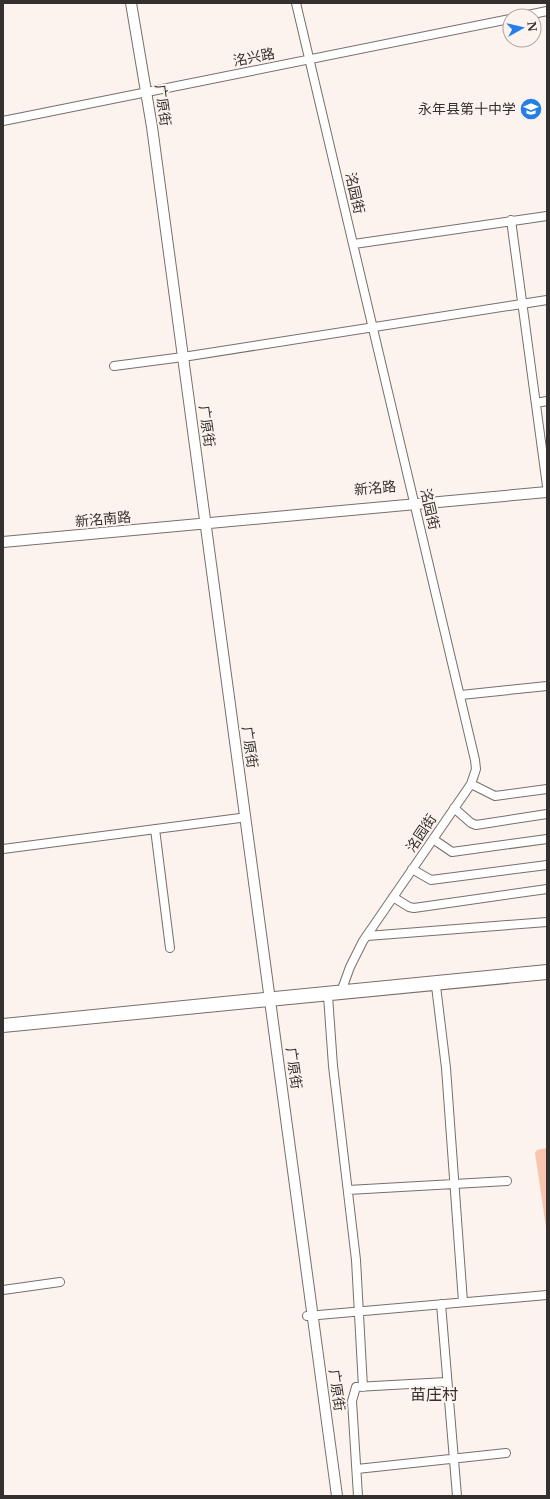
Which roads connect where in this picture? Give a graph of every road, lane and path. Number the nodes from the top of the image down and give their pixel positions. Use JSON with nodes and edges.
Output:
{"nodes":[{"id":1,"x":126,"y":3,"type":"edge"},
{"id":2,"x":132,"y":3,"type":"edge"},
{"id":3,"x":296,"y":3,"type":"edge"},
{"id":4,"x":502,"y":21,"type":"edge"},
{"id":5,"x":502,"y":25,"type":"edge"},
{"id":6,"x":311,"y":61,"type":"junction"},
{"id":7,"x":144,"y":95,"type":"junction"},
{"id":8,"x":3,"y":121,"type":"edge"},
{"id":9,"x":3,"y":126,"type":"edge"},
{"id":10,"x":547,"y":216,"type":"edge"},
{"id":11,"x":511,"y":220,"type":"junction"},
{"id":12,"x":354,"y":244,"type":"junction"},
{"id":13,"x":547,"y":300,"type":"edge"},
{"id":14,"x":522,"y":303,"type":"junction"},
{"id":15,"x":374,"y":326,"type":"junction"},
{"id":16,"x":180,"y":358,"type":"junction"},
{"id":17,"x":114,"y":366,"type":"dead end"},
{"id":18,"x":547,"y":401,"type":"edge"},
{"id":19,"x":536,"y":403,"type":"junction"},
{"id":20,"x":547,"y":486,"type":"edge"},
{"id":21,"x":547,"y":492,"type":"edge"},
{"id":22,"x":415,"y":501,"type":"junction"},
{"id":23,"x":202,"y":521,"type":"junction"},
{"id":24,"x":3,"y":536,"type":"edge"},
{"id":25,"x":3,"y":542,"type":"edge"},
{"id":26,"x":547,"y":686,"type":"edge"},
{"id":27,"x":461,"y":695,"type":"junction"},
{"id":28,"x":470,"y":784,"type":"junction"},
{"id":29,"x":547,"y":789,"type":"edge"},
{"id":30,"x":454,"y":808,"type":"junction"},
{"id":31,"x":547,"y":814,"type":"edge"},
{"id":32,"x":240,"y":818,"type":"junction"},
{"id":33,"x":154,"y":829,"type":"junction"},
{"id":34,"x":433,"y":839,"type":"junction"},
{"id":35,"x":547,"y":839,"type":"edge"},
{"id":36,"x":3,"y":849,"type":"edge"},
{"id":37,"x":547,"y":865,"type":"edge"},
{"id":38,"x":412,"y":869,"type":"junction"},
{"id":39,"x":547,"y":889,"type":"edge"},
{"id":40,"x":393,"y":897,"type":"junction"},
{"id":41,"x":547,"y":922,"type":"edge"},
{"id":42,"x":367,"y":936,"type":"junction"},
{"id":43,"x":170,"y":948,"type":"dead end"},
{"id":44,"x":547,"y":969,"type":"edge"},
{"id":45,"x":547,"y":975,"type":"edge"},
{"id":46,"x":436,"y":986,"type":"junction"},
{"id":47,"x":342,"y":989,"type":"junction"},
{"id":48,"x":328,"y":996,"type":"junction"},
{"id":49,"x":268,"y":999,"type":"junction"},
{"id":50,"x":3,"y":1023,"type":"edge"},
{"id":51,"x":3,"y":1028,"type":"edge"},
{"id":52,"x":507,"y":1181,"type":"dead end"},
{"id":53,"x":454,"y":1184,"type":"junction"},
{"id":54,"x":348,"y":1190,"type":"junction"},
{"id":55,"x":60,"y":1282,"type":"dead end"},
{"id":56,"x":3,"y":1290,"type":"edge"},
{"id":57,"x":547,"y":1295,"type":"edge"},
{"id":58,"x":463,"y":1302,"type":"junction"},
{"id":59,"x":441,"y":1304,"type":"junction"},
{"id":60,"x":360,"y":1311,"type":"junction"},
{"id":61,"x":310,"y":1316,"type":"junction"},
{"id":62,"x":446,"y":1382,"type":"junction"},
{"id":63,"x":363,"y":1387,"type":"junction"},
{"id":64,"x":506,"y":1453,"type":"dead end"},
{"id":65,"x":453,"y":1460,"type":"junction"},
{"id":66,"x":357,"y":1469,"type":"junction"},
{"id":67,"x":331,"y":1496,"type":"edge"},
{"id":68,"x":337,"y":1496,"type":"edge"},
{"id":69,"x":358,"y":1496,"type":"edge"},
{"id":70,"x":457,"y":1496,"type":"edge"}],
"edges":[{"from":1,"to":7,"type":"main road","name":"广原街"},
{"from":2,"to":7,"type":"main road","name":"广原街"},
{"from":3,"to":6,"type":"street","name":"洺园街"},
{"from":4,"to":6,"type":"street","name":"洺兴路"},
{"from":5,"to":6,"type":"street","name":"洺兴路"},
{"from":6,"to":7,"type":"street","name":"洺兴路"},
{"from":6,"to":12,"type":"street","name":"洺园街"},
{"from":7,"to":8,"type":"street","name":"洺兴路"},
{"from":7,"to":9,"type":"street","name":"洺兴路"},
{"from":7,"to":16,"type":"main road","name":"广原街"},
{"from":10,"to":11,"type":"street"},
{"from":11,"to":12,"type":"street"},
{"from":11,"to":14,"type":"street"},
{"from":12,"to":15,"type":"street","name":"洺园街"},
{"from":13,"to":14,"type":"street"},
{"from":14,"to":15,"type":"street"},
{"from":14,"to":19,"type":"street"},
{"from":15,"to":16,"type":"street"},
{"from":15,"to":22,"type":"street","name":"洺园街"},
{"from":16,"to":17,"type":"street"},
{"from":16,"to":23,"type":"main road","name":"广原街"},
{"from":18,"to":19,"type":"street"},
{"from":19,"to":20,"type":"street"},
{"from":20,"to":22,"type":"main road","name":"新洺路"},
{"from":21,"to":22,"type":"main road","name":"新洺路"},
{"from":22,"to":23,"type":"main road","name":"新洺路"},
{"from":22,"to":27,"type":"street","name":"洺园街"},
{"from":23,"to":24,"type":"main road","name":"新洺南路"},
{"from":23,"to":25,"type":"main road","name":"新洺南路"},
{"from":23,"to":32,"type":"main road","name":"广原街"},
{"from":23,"to":49,"type":"main road","name":"广原街"},
{"from":26,"to":27,"type":"street"},
{"from":27,"to":28,"type":"street","name":"洺园街"},
{"from":28,"to":29,"type":"street"},
{"from":28,"to":30,"type":"street","name":"洺园街"},
{"from":30,"to":31,"type":"street"},
{"from":30,"to":34,"type":"street","name":"洺园街"},
{"from":32,"to":33,"type":"street"},
{"from":32,"to":49,"type":"main road","name":"广原街"},
{"from":33,"to":36,"type":"street"},
{"from":33,"to":43,"type":"street"},
{"from":34,"to":35,"type":"street"},
{"from":34,"to":38,"type":"street","name":"洺园街"},
{"from":37,"to":38,"type":"street"},
{"from":38,"to":40,"type":"street","name":"洺园街"},
{"from":39,"to":40,"type":"street"},
{"from":40,"to":42,"type":"street","name":"洺园街"},
{"from":41,"to":42,"type":"street"},
{"from":42,"to":47,"type":"street","name":"洺园街"},
{"from":44,"to":47,"type":"street"},
{"from":45,"to":46,"type":"street"},
{"from":46,"to":48,"type":"street"},
{"from":46,"to":53,"type":"street"},
{"from":47,"to":49,"type":"street"},
{"from":48,"to":49,"type":"street"},
{"from":48,"to":54,"type":"street"},
{"from":49,"to":50,"type":"street"},
{"from":49,"to":51,"type":"street"},
{"from":49,"to":61,"type":"main road","name":"广原街"},
{"from":52,"to":53,"type":"street"},
{"from":53,"to":54,"type":"street"},
{"from":53,"to":58,"type":"street"},
{"from":54,"to":60,"type":"street"},
{"from":55,"to":56,"type":"street"},
{"from":57,"to":58,"type":"street"},
{"from":58,"to":59,"type":"street"},
{"from":59,"to":60,"type":"street"},
{"from":59,"to":62,"type":"street"},
{"from":60,"to":61,"type":"street"},
{"from":60,"to":63,"type":"street"},
{"from":61,"to":67,"type":"main road","name":"广原街"},
{"from":61,"to":68,"type":"main road","name":"广原街"},
{"from":62,"to":63,"type":"street"},
{"from":62,"to":65,"type":"street"},
{"from":63,"to":66,"type":"street"},
{"from":64,"to":65,"type":"street"},
{"from":65,"to":66,"type":"street"},
{"from":65,"to":70,"type":"street"},
{"from":66,"to":69,"type":"street"}]}
